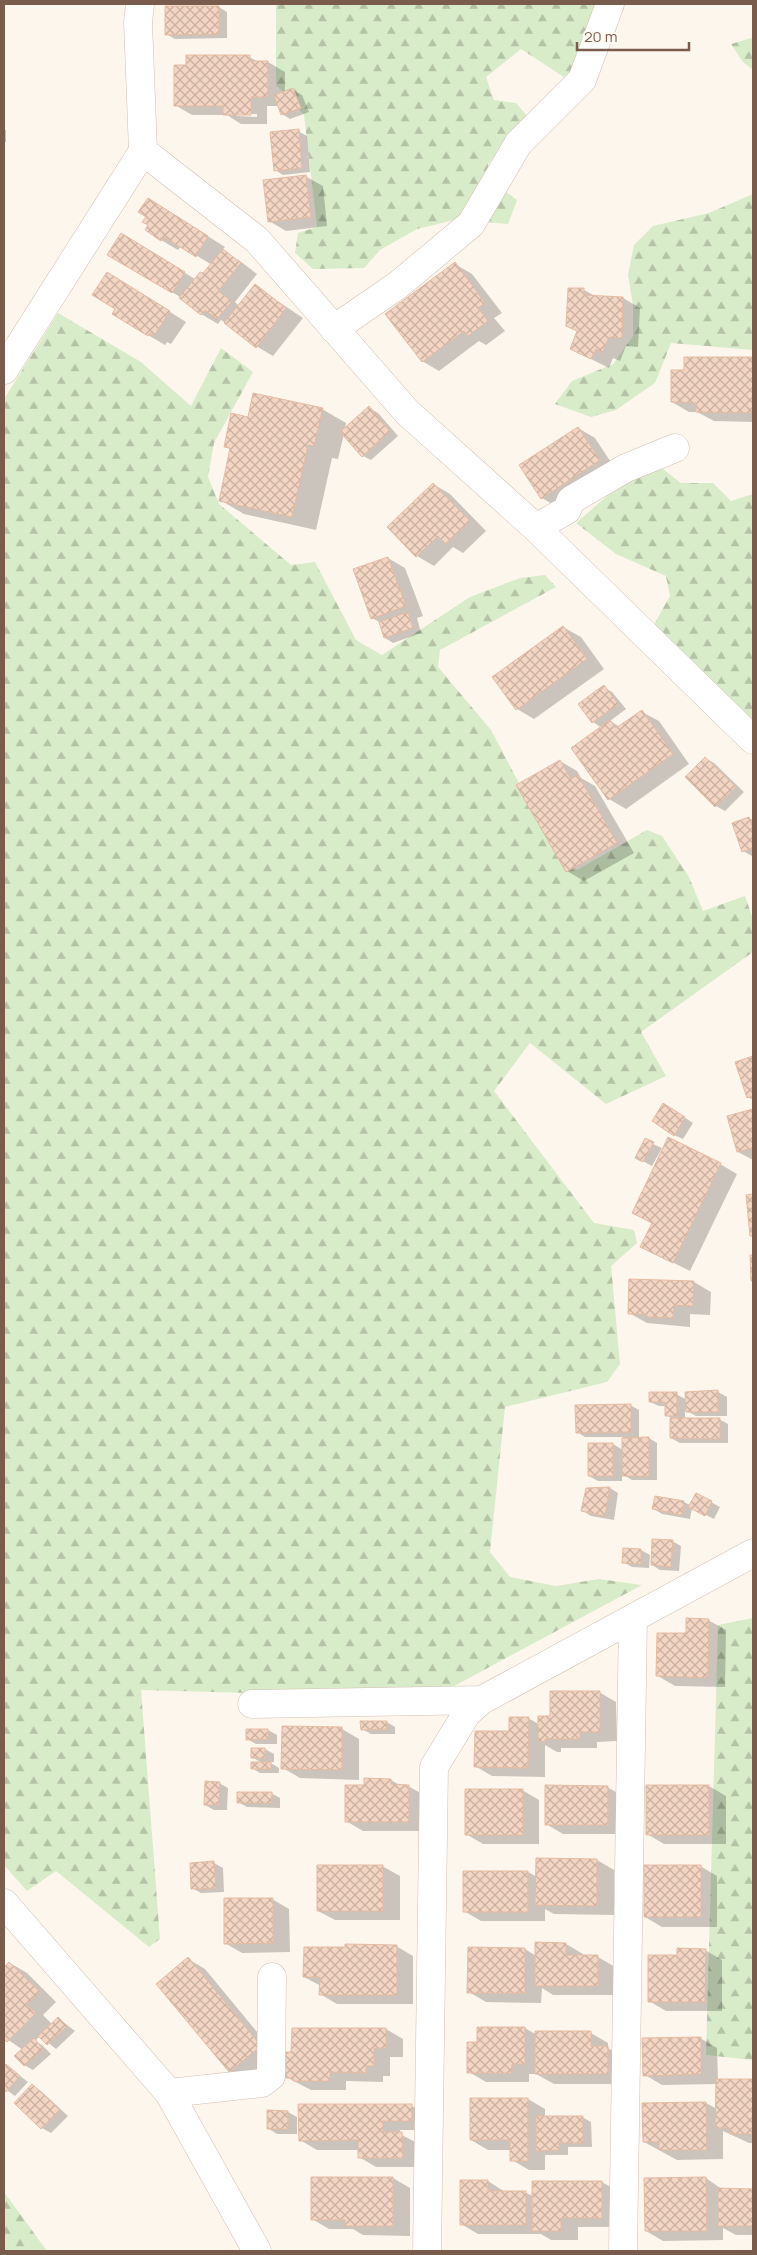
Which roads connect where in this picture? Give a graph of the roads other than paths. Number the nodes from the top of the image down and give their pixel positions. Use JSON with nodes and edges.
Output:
{"nodes":[{"id":1,"x":140,"y":4,"type":"edge"},
{"id":2,"x":610,"y":4,"type":"edge"},
{"id":3,"x":143,"y":151,"type":"junction"},
{"id":4,"x":334,"y":329,"type":"junction"},
{"id":5,"x":4,"y":370,"type":"edge"},
{"id":6,"x":675,"y":448,"type":"dead end"},
{"id":7,"x":536,"y":528,"type":"junction"},
{"id":8,"x":753,"y":740,"type":"edge"},
{"id":9,"x":753,"y":1553,"type":"edge"},
{"id":10,"x":633,"y":1618,"type":"junction"},
{"id":11,"x":482,"y":1700,"type":"junction"},
{"id":12,"x":252,"y":1704,"type":"dead end"},
{"id":13,"x":4,"y":1903,"type":"edge"},
{"id":14,"x":272,"y":1977,"type":"dead end"},
{"id":15,"x":169,"y":2092,"type":"junction"},
{"id":16,"x":258,"y":2251,"type":"edge"},
{"id":17,"x":427,"y":2251,"type":"edge"},
{"id":18,"x":623,"y":2251,"type":"edge"}],
"edges":[{"from":1,"to":3,"type":"street"},
{"from":2,"to":4,"type":"street"},
{"from":3,"to":4,"type":"street"},
{"from":3,"to":5,"type":"street"},
{"from":4,"to":7,"type":"street"},
{"from":6,"to":7,"type":"street"},
{"from":7,"to":8,"type":"street"},
{"from":9,"to":10,"type":"street"},
{"from":10,"to":11,"type":"street"},
{"from":10,"to":18,"type":"street"},
{"from":11,"to":12,"type":"street"},
{"from":11,"to":17,"type":"street"},
{"from":13,"to":15,"type":"street"},
{"from":14,"to":15,"type":"street"},
{"from":15,"to":16,"type":"street"}]}
